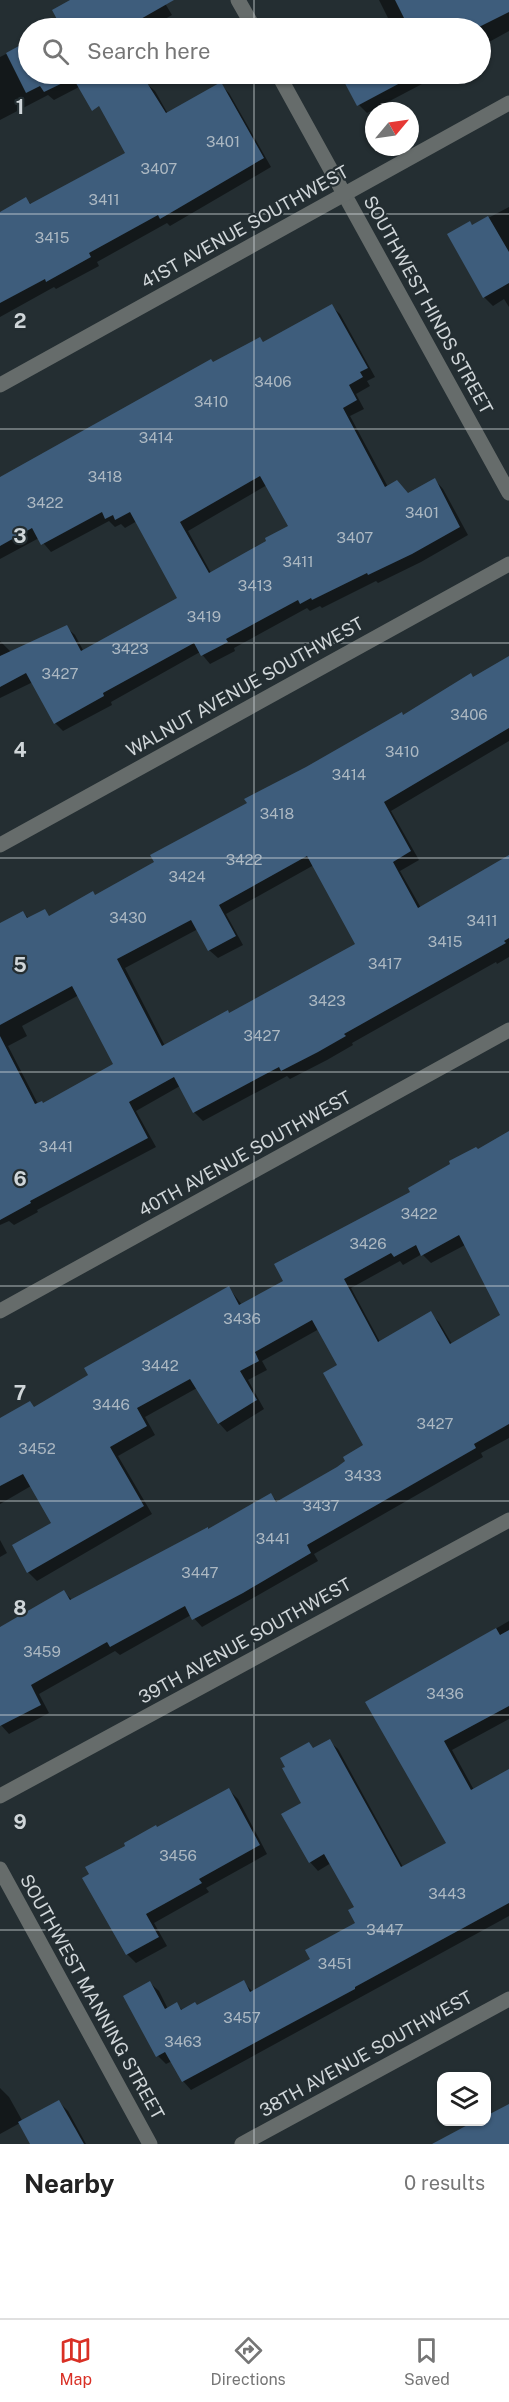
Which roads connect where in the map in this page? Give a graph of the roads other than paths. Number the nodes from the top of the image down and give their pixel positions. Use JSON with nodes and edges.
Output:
{"nodes":[{"id":1,"x":238,"y":0,"type":"edge"},
{"id":2,"x":248,"y":18,"type":"edge"},
{"id":3,"x":284,"y":84,"type":"edge"},
{"id":4,"x":509,"y":103,"type":"edge"},
{"id":5,"x":344,"y":194,"type":"junction"},
{"id":6,"x":0,"y":385,"type":"edge"},
{"id":7,"x":509,"y":493,"type":"edge"},
{"id":8,"x":509,"y":564,"type":"edge"},
{"id":9,"x":0,"y":845,"type":"edge"},
{"id":10,"x":509,"y":1030,"type":"edge"},
{"id":11,"x":0,"y":1311,"type":"edge"},
{"id":12,"x":509,"y":1520,"type":"edge"},
{"id":13,"x":0,"y":1796,"type":"edge"},
{"id":14,"x":0,"y":1869,"type":"edge"},
{"id":15,"x":509,"y":1999,"type":"edge"},
{"id":16,"x":150,"y":2144,"type":"edge"},
{"id":17,"x":242,"y":2144,"type":"edge"}],
"edges":[{"from":1,"to":2,"type":"street"},
{"from":3,"to":5,"type":"street","name":"SOUTHWEST HINDS STREET"},
{"from":4,"to":5,"type":"street","name":"41ST AVENUE SOUTHWEST"},
{"from":5,"to":6,"type":"street","name":"41ST AVENUE SOUTHWEST"},
{"from":5,"to":7,"type":"street","name":"SOUTHWEST HINDS STREET"},
{"from":8,"to":9,"type":"street","name":"WALNUT AVENUE SOUTHWEST"},
{"from":10,"to":11,"type":"street","name":"40TH AVENUE SOUTHWEST"},
{"from":12,"to":13,"type":"street","name":"39TH AVENUE SOUTHWEST"},
{"from":14,"to":16,"type":"street","name":"SOUTHWEST MANNING STREET"},
{"from":15,"to":17,"type":"street","name":"38TH AVENUE SOUTHWEST"}]}
